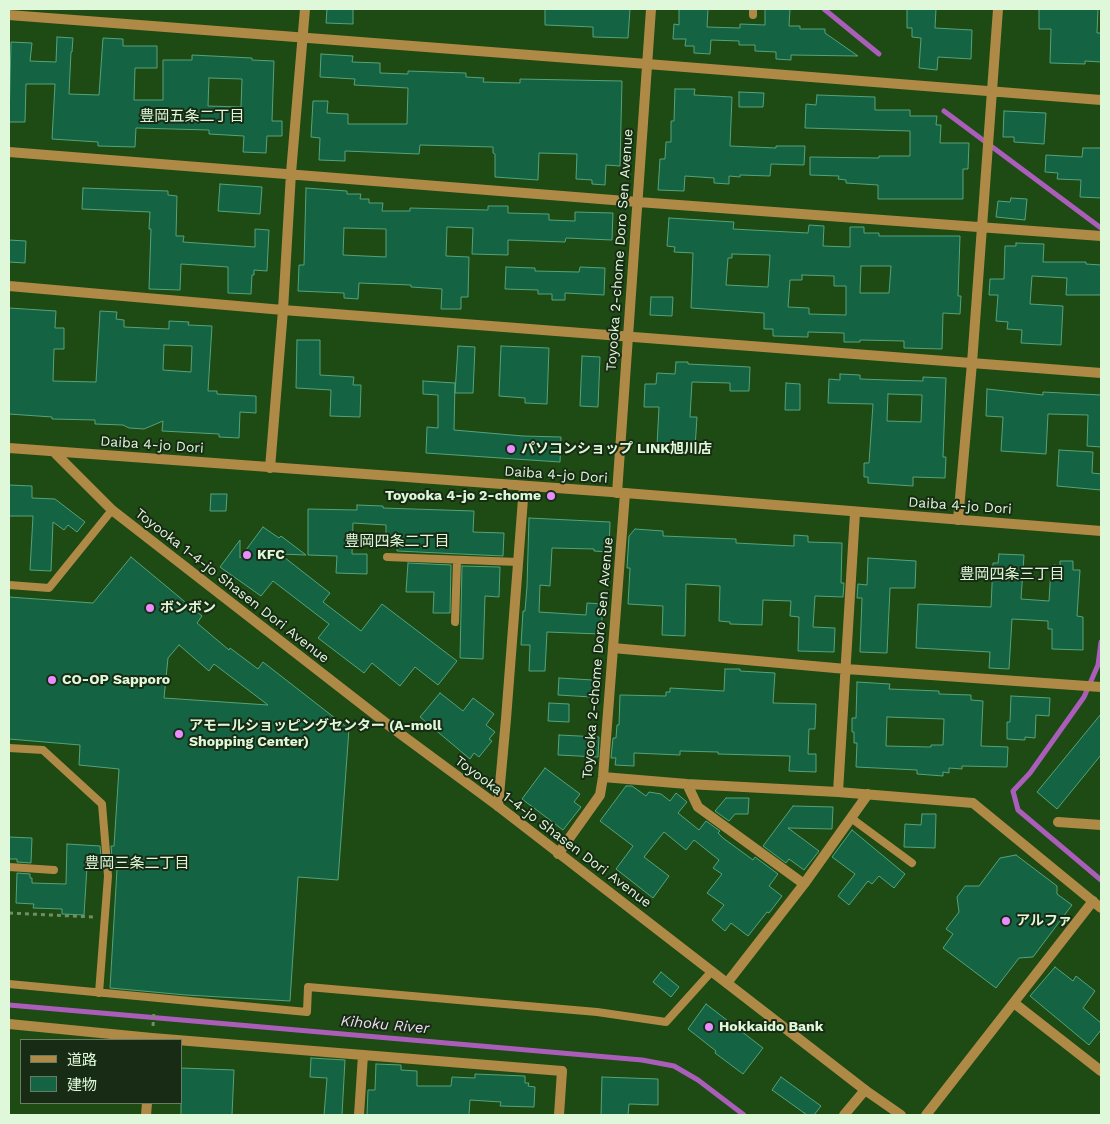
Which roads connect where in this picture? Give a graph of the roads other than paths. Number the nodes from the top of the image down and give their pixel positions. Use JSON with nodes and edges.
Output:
{"nodes":[{"id":1,"x":305,"y":9,"type":"edge"},
{"id":2,"x":651,"y":9,"type":"edge"},
{"id":3,"x":998,"y":9,"type":"edge"},
{"id":4,"x":9,"y":16,"type":"edge"},
{"id":5,"x":303,"y":38,"type":"junction"},
{"id":6,"x":647,"y":64,"type":"junction"},
{"id":7,"x":992,"y":92,"type":"junction"},
{"id":8,"x":1101,"y":100,"type":"edge"},
{"id":9,"x":9,"y":152,"type":"edge"},
{"id":10,"x":291,"y":173,"type":"junction"},
{"id":11,"x":638,"y":202,"type":"junction"},
{"id":12,"x":982,"y":227,"type":"junction"},
{"id":13,"x":1101,"y":236,"type":"edge"},
{"id":14,"x":9,"y":286,"type":"edge"},
{"id":15,"x":283,"y":310,"type":"junction"},
{"id":16,"x":627,"y":337,"type":"junction"},
{"id":17,"x":972,"y":363,"type":"junction"},
{"id":18,"x":1101,"y":373,"type":"edge"},
{"id":19,"x":9,"y":448,"type":"edge"},
{"id":20,"x":54,"y":452,"type":"junction"},
{"id":21,"x":270,"y":468,"type":"junction"},
{"id":22,"x":524,"y":486,"type":"junction"},
{"id":23,"x":621,"y":493,"type":"junction"},
{"id":24,"x":112,"y":510,"type":"junction"},
{"id":25,"x":856,"y":513,"type":"junction"},
{"id":26,"x":958,"y":520,"type":"junction"},
{"id":27,"x":1101,"y":531,"type":"edge"},
{"id":28,"x":387,"y":557,"type":"dead end"},
{"id":29,"x":457,"y":560,"type":"junction"},
{"id":30,"x":518,"y":562,"type":"junction"},
{"id":31,"x":9,"y":585,"type":"edge"},
{"id":32,"x":455,"y":622,"type":"dead end"},
{"id":33,"x":613,"y":648,"type":"junction"},
{"id":34,"x":846,"y":669,"type":"junction"},
{"id":35,"x":1101,"y":687,"type":"edge"},
{"id":36,"x":9,"y":748,"type":"edge"},
{"id":37,"x":603,"y":777,"type":"junction"},
{"id":38,"x":687,"y":784,"type":"junction"},
{"id":39,"x":838,"y":792,"type":"junction"},
{"id":40,"x":868,"y":794,"type":"junction"},
{"id":41,"x":498,"y":806,"type":"junction"},
{"id":42,"x":851,"y":818,"type":"junction"},
{"id":43,"x":1058,"y":822,"type":"dead end"},
{"id":44,"x":1101,"y":826,"type":"edge"},
{"id":45,"x":558,"y":854,"type":"junction"},
{"id":46,"x":912,"y":862,"type":"dead end"},
{"id":47,"x":9,"y":867,"type":"edge"},
{"id":48,"x":54,"y":870,"type":"dead end"},
{"id":49,"x":804,"y":884,"type":"junction"},
{"id":50,"x":1097,"y":905,"type":"edge"},
{"id":51,"x":712,"y":971,"type":"junction"},
{"id":52,"x":727,"y":983,"type":"junction"},
{"id":53,"x":9,"y":984,"type":"edge"},
{"id":54,"x":99,"y":993,"type":"junction"},
{"id":55,"x":1014,"y":1003,"type":"junction"},
{"id":56,"x":9,"y":1024,"type":"edge"},
{"id":57,"x":152,"y":1036,"type":"edge"},
{"id":58,"x":363,"y":1055,"type":"junction"},
{"id":59,"x":1101,"y":1071,"type":"edge"},
{"id":60,"x":865,"y":1090,"type":"junction"},
{"id":61,"x":359,"y":1115,"type":"edge"},
{"id":62,"x":559,"y":1115,"type":"edge"},
{"id":63,"x":844,"y":1115,"type":"edge"},
{"id":64,"x":902,"y":1115,"type":"edge"},
{"id":65,"x":926,"y":1115,"type":"edge"}],
"edges":[{"from":1,"to":5,"type":"street"},
{"from":2,"to":6,"type":"street","name":"Toyooka 2-chome Doro Sen Avenue"},
{"from":3,"to":7,"type":"street"},
{"from":4,"to":5,"type":"street"},
{"from":5,"to":6,"type":"street"},
{"from":5,"to":10,"type":"street"},
{"from":6,"to":7,"type":"street"},
{"from":6,"to":11,"type":"street","name":"Toyooka 2-chome Doro Sen Avenue"},
{"from":7,"to":8,"type":"street"},
{"from":7,"to":12,"type":"street"},
{"from":9,"to":10,"type":"street"},
{"from":10,"to":11,"type":"street"},
{"from":10,"to":15,"type":"street"},
{"from":11,"to":12,"type":"street"},
{"from":11,"to":16,"type":"street","name":"Toyooka 2-chome Doro Sen Avenue"},
{"from":12,"to":13,"type":"street"},
{"from":12,"to":17,"type":"street"},
{"from":14,"to":15,"type":"street"},
{"from":15,"to":16,"type":"street"},
{"from":15,"to":21,"type":"street"},
{"from":16,"to":17,"type":"street"},
{"from":16,"to":23,"type":"street","name":"Toyooka 2-chome Doro Sen Avenue"},
{"from":17,"to":18,"type":"street"},
{"from":17,"to":26,"type":"street"},
{"from":19,"to":20,"type":"street","name":"Daiba 4-jo Dori"},
{"from":20,"to":21,"type":"street","name":"Daiba 4-jo Dori"},
{"from":20,"to":24,"type":"street","name":"Toyooka 1-4-jo Shasen Dori Avenue"},
{"from":21,"to":22,"type":"street","name":"Daiba 4-jo Dori"},
{"from":22,"to":23,"type":"street","name":"Daiba 4-jo Dori"},
{"from":22,"to":30,"type":"street"},
{"from":23,"to":25,"type":"street","name":"Daiba 4-jo Dori"},
{"from":23,"to":33,"type":"street","name":"Toyooka 2-chome Doro Sen Avenue"},
{"from":24,"to":31,"type":"lane"},
{"from":24,"to":41,"type":"street","name":"Toyooka 1-4-jo Shasen Dori Avenue"},
{"from":25,"to":26,"type":"street","name":"Daiba 4-jo Dori"},
{"from":25,"to":34,"type":"street"},
{"from":26,"to":27,"type":"street","name":"Daiba 4-jo Dori"},
{"from":28,"to":29,"type":"lane"},
{"from":29,"to":30,"type":"lane"},
{"from":29,"to":32,"type":"lane"},
{"from":30,"to":41,"type":"street"},
{"from":33,"to":34,"type":"street"},
{"from":33,"to":37,"type":"street","name":"Toyooka 2-chome Doro Sen Avenue"},
{"from":34,"to":35,"type":"street"},
{"from":34,"to":39,"type":"street"},
{"from":36,"to":54,"type":"lane"},
{"from":37,"to":38,"type":"street"},
{"from":37,"to":45,"type":"street","name":"Toyooka 2-chome Doro Sen Avenue"},
{"from":38,"to":39,"type":"street"},
{"from":38,"to":49,"type":"street"},
{"from":39,"to":40,"type":"street"},
{"from":40,"to":42,"type":"street"},
{"from":40,"to":50,"type":"street"},
{"from":41,"to":45,"type":"street","name":"Toyooka 1-4-jo Shasen Dori Avenue"},
{"from":42,"to":46,"type":"lane"},
{"from":42,"to":49,"type":"street"},
{"from":43,"to":44,"type":"street"},
{"from":45,"to":51,"type":"street","name":"Toyooka 1-4-jo Shasen Dori Avenue"},
{"from":47,"to":48,"type":"lane"},
{"from":49,"to":52,"type":"street"},
{"from":50,"to":55,"type":"street"},
{"from":51,"to":52,"type":"street","name":"Toyooka 1-4-jo Shasen Dori Avenue"},
{"from":51,"to":54,"type":"lane"},
{"from":52,"to":60,"type":"street","name":"Toyooka 1-4-jo Shasen Dori Avenue"},
{"from":53,"to":54,"type":"lane"},
{"from":55,"to":59,"type":"street"},
{"from":55,"to":65,"type":"street"},
{"from":56,"to":57,"type":"street"},
{"from":57,"to":58,"type":"street"},
{"from":58,"to":61,"type":"street"},
{"from":58,"to":62,"type":"street"},
{"from":60,"to":63,"type":"street"},
{"from":60,"to":64,"type":"street","name":"Toyooka 1-4-jo Shasen Dori Avenue"}]}
